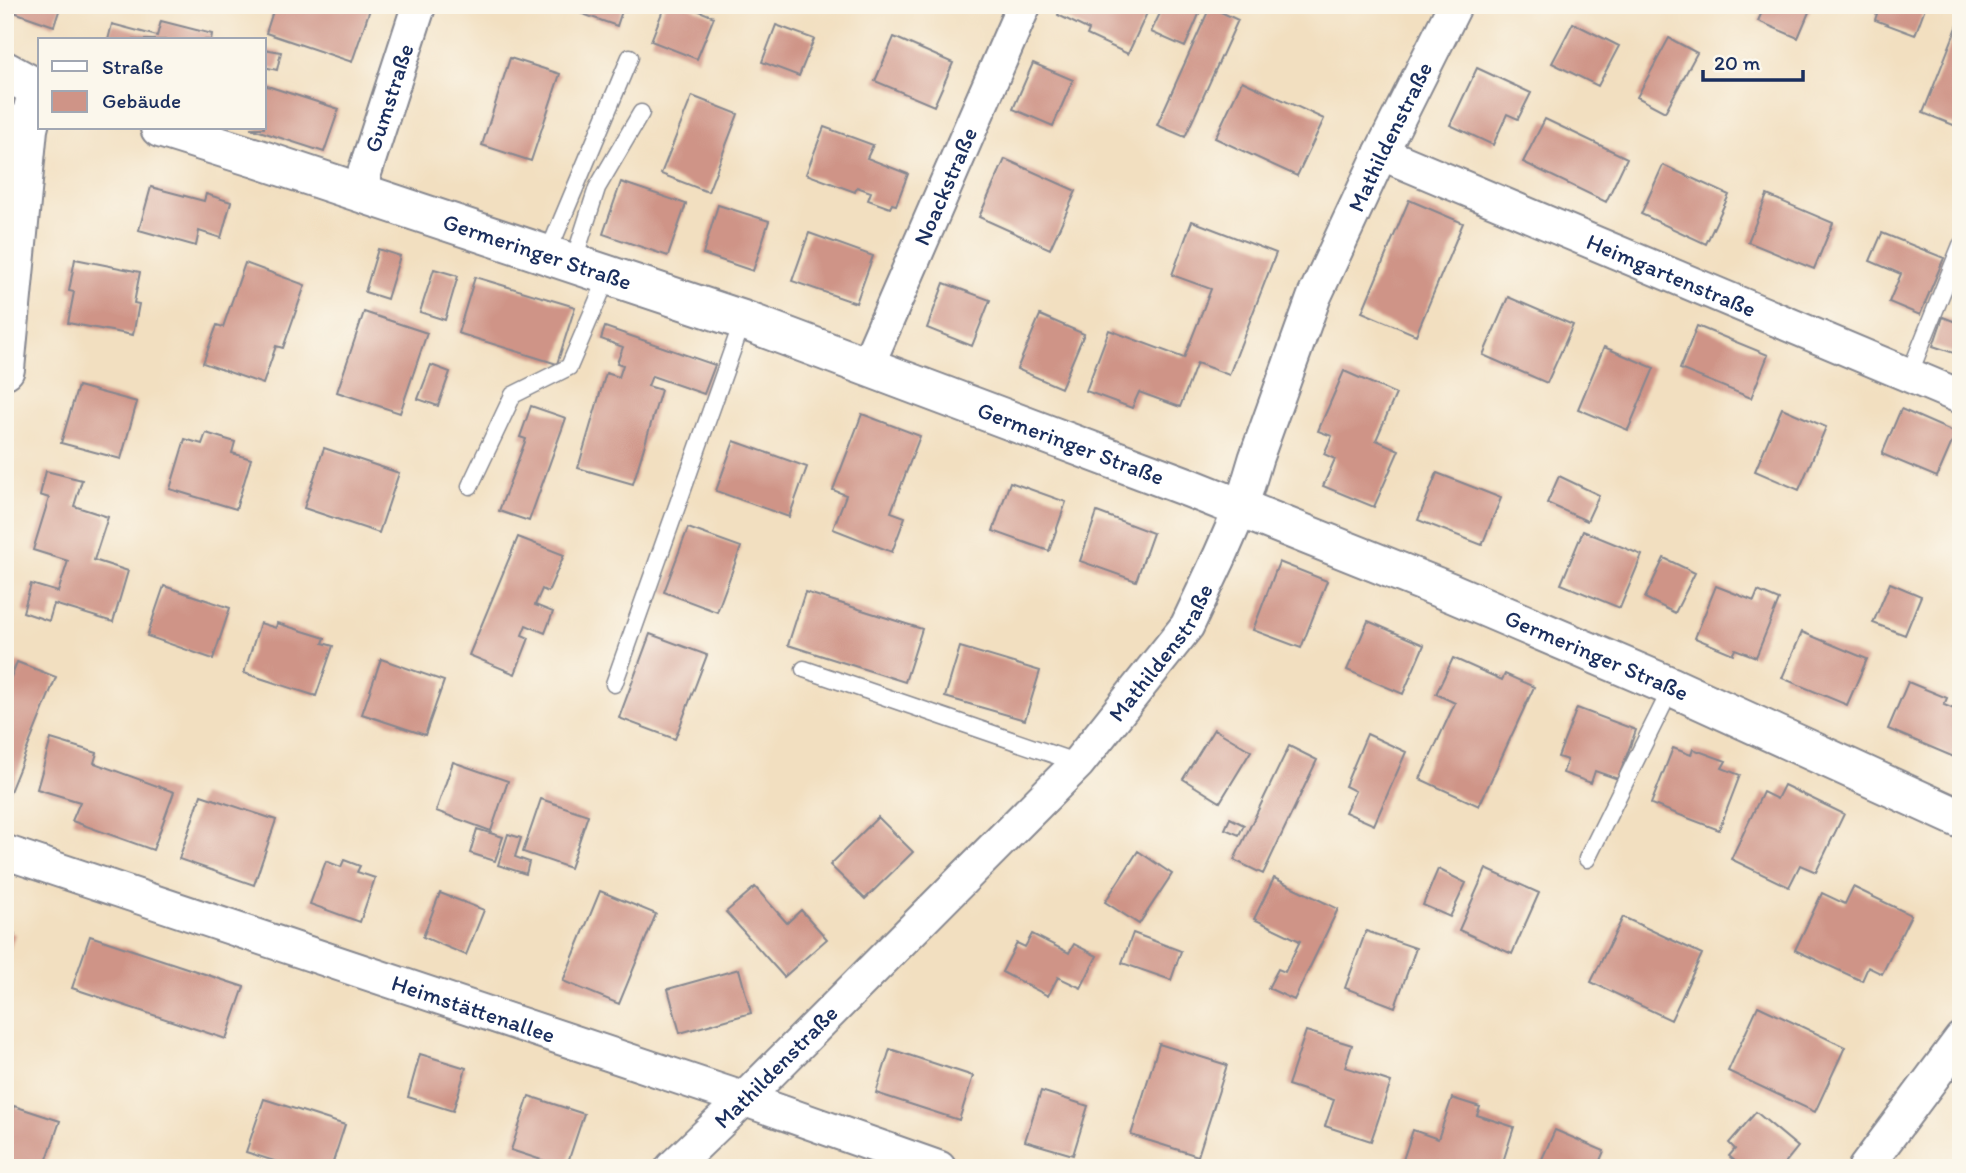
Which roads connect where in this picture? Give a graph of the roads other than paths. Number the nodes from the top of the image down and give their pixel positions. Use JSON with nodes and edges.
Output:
{"nodes":[{"id":1,"x":419,"y":5,"type":"edge"},
{"id":2,"x":1024,"y":5,"type":"edge"},
{"id":3,"x":1455,"y":5,"type":"edge"},
{"id":4,"x":630,"y":57,"type":"dead end"},
{"id":5,"x":5,"y":71,"type":"edge"},
{"id":6,"x":38,"y":88,"type":"edge"},
{"id":7,"x":38,"y":93,"type":"edge"},
{"id":8,"x":641,"y":113,"type":"dead end"},
{"id":9,"x":166,"y":130,"type":"edge"},
{"id":10,"x":1381,"y":153,"type":"junction"},
{"id":11,"x":358,"y":193,"type":"junction"},
{"id":12,"x":1961,"y":245,"type":"edge"},
{"id":13,"x":576,"y":265,"type":"junction"},
{"id":14,"x":743,"y":320,"type":"junction"},
{"id":15,"x":867,"y":366,"type":"junction"},
{"id":16,"x":5,"y":369,"type":"edge"},
{"id":17,"x":1909,"y":375,"type":"junction"},
{"id":18,"x":1961,"y":397,"type":"edge"},
{"id":19,"x":470,"y":486,"type":"dead end"},
{"id":20,"x":1241,"y":508,"type":"junction"},
{"id":21,"x":804,"y":669,"type":"dead end"},
{"id":22,"x":614,"y":684,"type":"dead end"},
{"id":23,"x":1672,"y":687,"type":"junction"},
{"id":24,"x":1078,"y":763,"type":"junction"},
{"id":25,"x":1961,"y":819,"type":"edge"},
{"id":26,"x":5,"y":852,"type":"edge"},
{"id":27,"x":1587,"y":859,"type":"dead end"},
{"id":28,"x":1960,"y":1043,"type":"edge"},
{"id":29,"x":744,"y":1099,"type":"junction"},
{"id":30,"x":681,"y":1164,"type":"edge"},
{"id":31,"x":939,"y":1168,"type":"edge"},
{"id":32,"x":1865,"y":1168,"type":"edge"}],
"edges":[{"from":1,"to":11,"type":"street","name":"Gumstraße"},
{"from":2,"to":15,"type":"street","name":"Noackstraße"},
{"from":3,"to":10,"type":"street","name":"Mathildenstraße"},
{"from":4,"to":13,"type":"lane"},
{"from":5,"to":6,"type":"main road"},
{"from":7,"to":16,"type":"main road"},
{"from":8,"to":13,"type":"lane"},
{"from":9,"to":11,"type":"main road","name":"Germeringer Straße"},
{"from":10,"to":17,"type":"street","name":"Heimgartenstraße"},
{"from":10,"to":20,"type":"street","name":"Mathildenstraße"},
{"from":11,"to":13,"type":"main road","name":"Germeringer Straße"},
{"from":12,"to":17,"type":"lane"},
{"from":13,"to":14,"type":"main road","name":"Germeringer Straße"},
{"from":13,"to":19,"type":"lane"},
{"from":14,"to":15,"type":"main road","name":"Germeringer Straße"},
{"from":14,"to":22,"type":"lane"},
{"from":15,"to":20,"type":"main road","name":"Germeringer Straße"},
{"from":17,"to":18,"type":"street","name":"Heimgartenstraße"},
{"from":20,"to":23,"type":"main road","name":"Germeringer Straße"},
{"from":20,"to":24,"type":"street","name":"Mathildenstraße"},
{"from":21,"to":24,"type":"lane"},
{"from":23,"to":25,"type":"main road","name":"Germeringer Straße"},
{"from":23,"to":27,"type":"lane"},
{"from":24,"to":29,"type":"street","name":"Mathildenstraße"},
{"from":26,"to":29,"type":"street","name":"Heimstättenallee"},
{"from":28,"to":32,"type":"street"},
{"from":29,"to":30,"type":"street","name":"Mathildenstraße"},
{"from":29,"to":31,"type":"street","name":"Heimstättenallee"}]}
